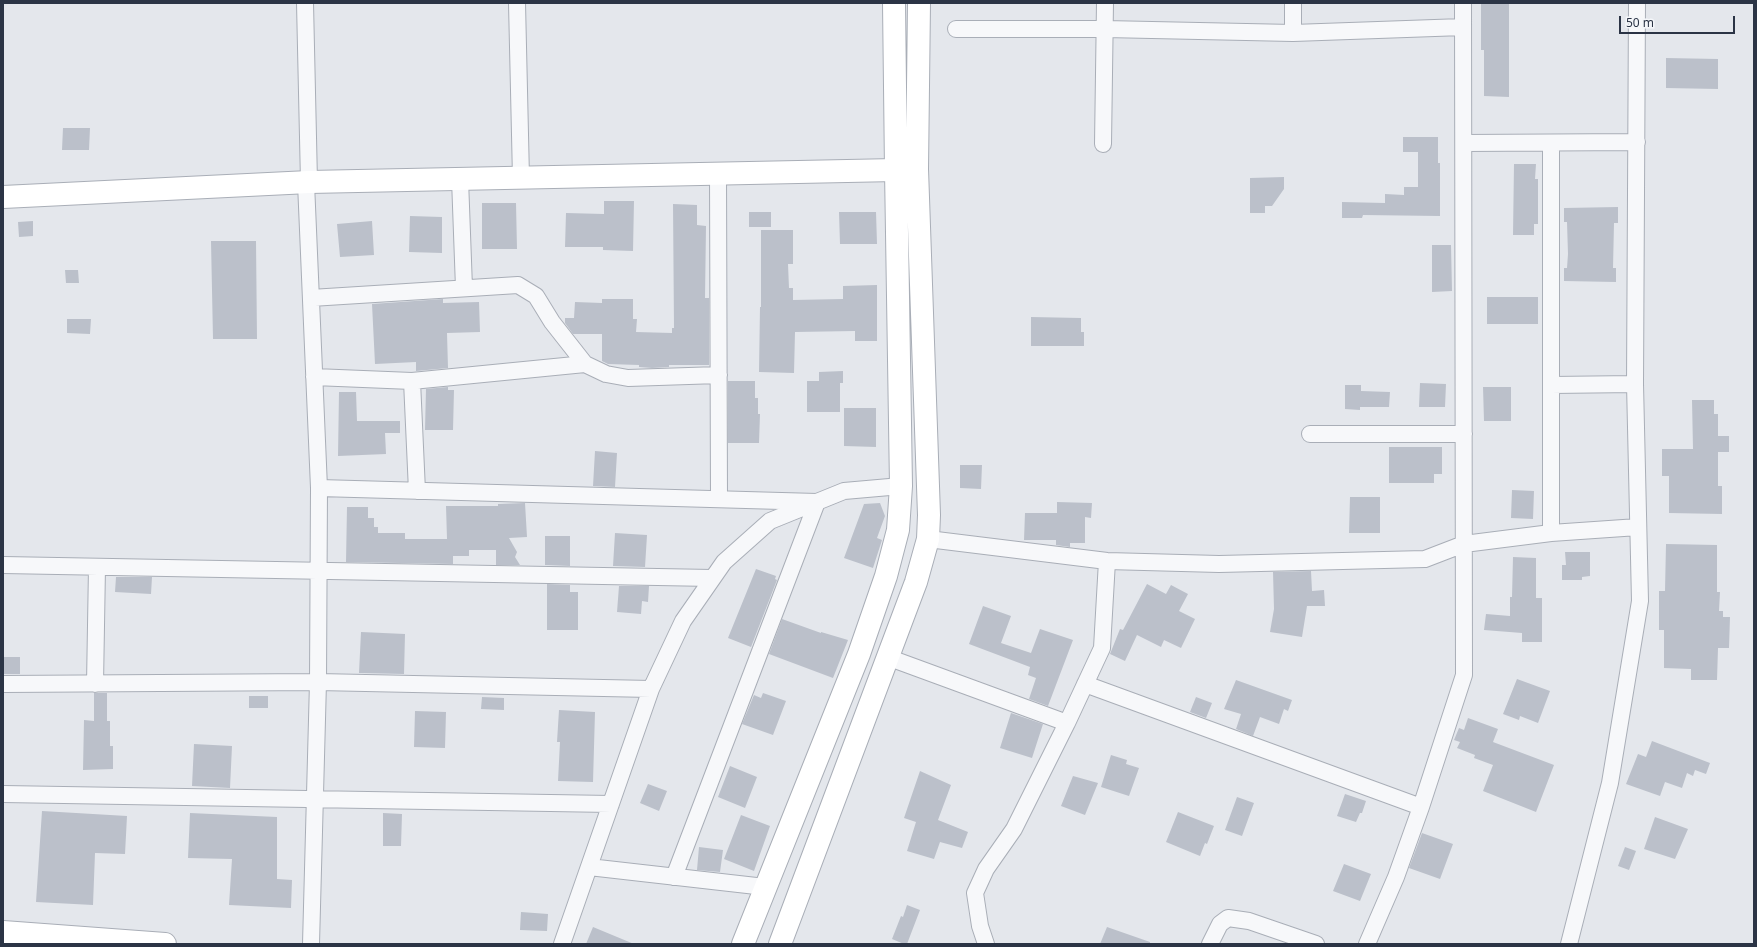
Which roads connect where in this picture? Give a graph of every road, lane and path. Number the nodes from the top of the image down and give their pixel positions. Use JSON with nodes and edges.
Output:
{"nodes":[{"id":1,"x":305,"y":3,"type":"edge"},
{"id":2,"x":517,"y":3,"type":"edge"},
{"id":3,"x":894,"y":3,"type":"edge"},
{"id":4,"x":919,"y":3,"type":"edge"},
{"id":5,"x":1105,"y":3,"type":"edge"},
{"id":6,"x":1292,"y":3,"type":"edge"},
{"id":7,"x":1463,"y":3,"type":"edge"},
{"id":8,"x":1637,"y":3,"type":"edge"},
{"id":9,"x":1463,"y":28,"type":"junction"},
{"id":10,"x":956,"y":29,"type":"dead end"},
{"id":11,"x":1105,"y":29,"type":"junction"},
{"id":12,"x":1293,"y":33,"type":"junction"},
{"id":13,"x":1637,"y":142,"type":"junction"},
{"id":14,"x":1464,"y":143,"type":"junction"},
{"id":15,"x":1551,"y":143,"type":"junction"},
{"id":16,"x":1103,"y":144,"type":"dead end"},
{"id":17,"x":896,"y":170,"type":"junction"},
{"id":18,"x":718,"y":174,"type":"junction"},
{"id":19,"x":521,"y":178,"type":"junction"},
{"id":20,"x":460,"y":179,"type":"junction"},
{"id":21,"x":308,"y":182,"type":"junction"},
{"id":22,"x":3,"y":197,"type":"edge"},
{"id":23,"x":464,"y":288,"type":"junction"},
{"id":24,"x":311,"y":298,"type":"junction"},
{"id":25,"x":585,"y":364,"type":"junction"},
{"id":26,"x":718,"y":375,"type":"junction"},
{"id":27,"x":314,"y":377,"type":"junction"},
{"id":28,"x":412,"y":381,"type":"junction"},
{"id":29,"x":1636,"y":384,"type":"junction"},
{"id":30,"x":1551,"y":385,"type":"junction"},
{"id":31,"x":1310,"y":434,"type":"dead end"},
{"id":32,"x":1464,"y":434,"type":"junction"},
{"id":33,"x":902,"y":486,"type":"junction"},
{"id":34,"x":319,"y":488,"type":"junction"},
{"id":35,"x":417,"y":490,"type":"junction"},
{"id":36,"x":719,"y":499,"type":"junction"},
{"id":37,"x":816,"y":502,"type":"junction"},
{"id":38,"x":1638,"y":527,"type":"junction"},
{"id":39,"x":1552,"y":533,"type":"junction"},
{"id":40,"x":928,"y":539,"type":"junction"},
{"id":41,"x":1464,"y":544,"type":"junction"},
{"id":42,"x":1107,"y":561,"type":"junction"},
{"id":43,"x":3,"y":565,"type":"edge"},
{"id":44,"x":97,"y":567,"type":"junction"},
{"id":45,"x":319,"y":571,"type":"junction"},
{"id":46,"x":712,"y":578,"type":"junction"},
{"id":47,"x":887,"y":657,"type":"junction"},
{"id":48,"x":318,"y":682,"type":"junction"},
{"id":49,"x":3,"y":684,"type":"edge"},
{"id":50,"x":95,"y":684,"type":"junction"},
{"id":51,"x":1084,"y":684,"type":"junction"},
{"id":52,"x":651,"y":689,"type":"junction"},
{"id":53,"x":1067,"y":723,"type":"junction"},
{"id":54,"x":3,"y":794,"type":"edge"},
{"id":55,"x":315,"y":799,"type":"junction"},
{"id":56,"x":611,"y":804,"type":"junction"},
{"id":57,"x":1421,"y":808,"type":"junction"},
{"id":58,"x":589,"y":867,"type":"junction"},
{"id":59,"x":674,"y":877,"type":"junction"},
{"id":60,"x":765,"y":887,"type":"junction"},
{"id":61,"x":3,"y":932,"type":"edge"},
{"id":62,"x":165,"y":944,"type":"edge"},
{"id":63,"x":311,"y":944,"type":"edge"},
{"id":64,"x":562,"y":944,"type":"edge"},
{"id":65,"x":742,"y":944,"type":"edge"},
{"id":66,"x":780,"y":944,"type":"edge"},
{"id":67,"x":986,"y":944,"type":"edge"},
{"id":68,"x":1210,"y":944,"type":"edge"},
{"id":69,"x":1316,"y":944,"type":"edge"},
{"id":70,"x":1367,"y":944,"type":"edge"},
{"id":71,"x":1569,"y":944,"type":"edge"}],
"edges":[{"from":1,"to":21,"type":"street"},
{"from":2,"to":19,"type":"street"},
{"from":3,"to":17,"type":"street"},
{"from":4,"to":40,"type":"street"},
{"from":5,"to":11,"type":"street"},
{"from":6,"to":12,"type":"street"},
{"from":7,"to":9,"type":"street"},
{"from":8,"to":13,"type":"street"},
{"from":9,"to":12,"type":"street"},
{"from":9,"to":14,"type":"street"},
{"from":10,"to":11,"type":"street"},
{"from":11,"to":12,"type":"street"},
{"from":11,"to":16,"type":"street"},
{"from":13,"to":15,"type":"street"},
{"from":13,"to":29,"type":"street"},
{"from":14,"to":15,"type":"street"},
{"from":14,"to":32,"type":"street"},
{"from":15,"to":30,"type":"street"},
{"from":17,"to":18,"type":"street"},
{"from":17,"to":33,"type":"street"},
{"from":18,"to":19,"type":"street"},
{"from":18,"to":26,"type":"street"},
{"from":19,"to":20,"type":"street"},
{"from":20,"to":21,"type":"street"},
{"from":20,"to":23,"type":"street"},
{"from":21,"to":22,"type":"street"},
{"from":21,"to":24,"type":"street"},
{"from":23,"to":24,"type":"street"},
{"from":23,"to":25,"type":"street"},
{"from":24,"to":27,"type":"street"},
{"from":25,"to":26,"type":"street"},
{"from":25,"to":28,"type":"street"},
{"from":26,"to":36,"type":"street"},
{"from":27,"to":28,"type":"street"},
{"from":27,"to":34,"type":"street"},
{"from":28,"to":35,"type":"street"},
{"from":29,"to":30,"type":"street"},
{"from":29,"to":38,"type":"street"},
{"from":30,"to":39,"type":"street"},
{"from":31,"to":32,"type":"street"},
{"from":32,"to":41,"type":"street"},
{"from":33,"to":37,"type":"street"},
{"from":33,"to":60,"type":"street"},
{"from":34,"to":35,"type":"street"},
{"from":34,"to":45,"type":"street"},
{"from":35,"to":36,"type":"street"},
{"from":36,"to":37,"type":"street"},
{"from":37,"to":46,"type":"street"},
{"from":37,"to":59,"type":"street"},
{"from":38,"to":39,"type":"street"},
{"from":38,"to":71,"type":"street"},
{"from":39,"to":41,"type":"street"},
{"from":40,"to":42,"type":"street"},
{"from":40,"to":47,"type":"street"},
{"from":41,"to":42,"type":"street"},
{"from":41,"to":57,"type":"street"},
{"from":42,"to":51,"type":"street"},
{"from":43,"to":44,"type":"street"},
{"from":44,"to":45,"type":"street"},
{"from":44,"to":50,"type":"street"},
{"from":45,"to":46,"type":"street"},
{"from":45,"to":48,"type":"street"},
{"from":46,"to":52,"type":"street"},
{"from":47,"to":53,"type":"street"},
{"from":47,"to":66,"type":"street"},
{"from":48,"to":50,"type":"street"},
{"from":48,"to":52,"type":"street"},
{"from":48,"to":55,"type":"street"},
{"from":49,"to":50,"type":"street"},
{"from":51,"to":53,"type":"street"},
{"from":51,"to":57,"type":"street"},
{"from":52,"to":56,"type":"street"},
{"from":53,"to":67,"type":"street"},
{"from":54,"to":55,"type":"street"},
{"from":55,"to":56,"type":"street"},
{"from":55,"to":63,"type":"street"},
{"from":56,"to":58,"type":"street"},
{"from":57,"to":70,"type":"street"},
{"from":58,"to":59,"type":"street"},
{"from":58,"to":64,"type":"street"},
{"from":59,"to":60,"type":"street"},
{"from":60,"to":65,"type":"street"},
{"from":61,"to":62,"type":"street"},
{"from":68,"to":69,"type":"street"}]}
